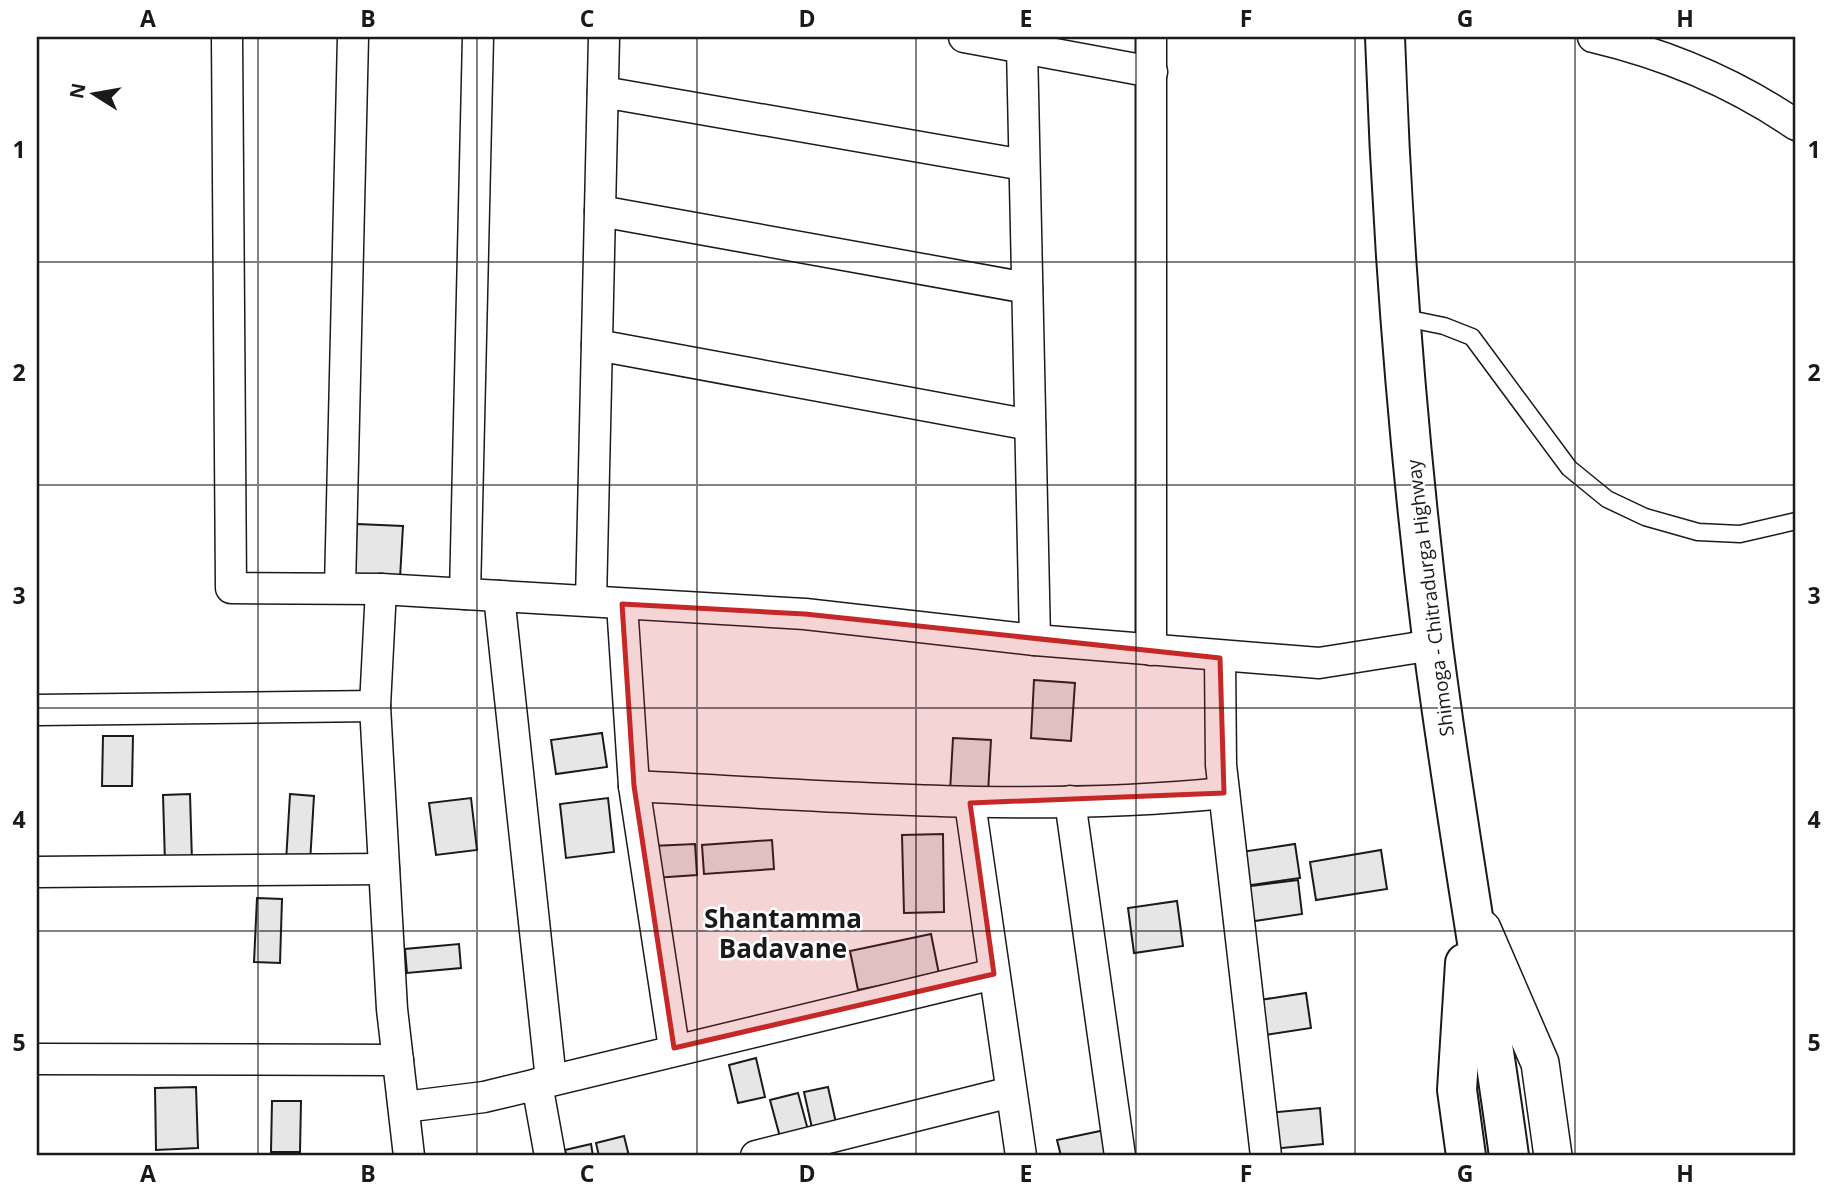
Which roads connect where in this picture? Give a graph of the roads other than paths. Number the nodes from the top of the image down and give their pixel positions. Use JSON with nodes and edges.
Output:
{"nodes":[{"id":1,"x":227,"y":37,"type":"edge"},
{"id":2,"x":353,"y":37,"type":"edge"},
{"id":3,"x":478,"y":37,"type":"edge"},
{"id":4,"x":604,"y":37,"type":"edge"},
{"id":5,"x":964,"y":37,"type":"edge"},
{"id":6,"x":1152,"y":37,"type":"edge"},
{"id":7,"x":1385,"y":37,"type":"edge"},
{"id":8,"x":1593,"y":37,"type":"edge"},
{"id":9,"x":1022,"y":47,"type":"junction"},
{"id":10,"x":1152,"y":72,"type":"junction"},
{"id":11,"x":603,"y":92,"type":"junction"},
{"id":12,"x":1796,"y":125,"type":"edge"},
{"id":13,"x":1024,"y":165,"type":"junction"},
{"id":14,"x":600,"y":211,"type":"junction"},
{"id":15,"x":1027,"y":288,"type":"junction"},
{"id":16,"x":1400,"y":317,"type":"junction"},
{"id":17,"x":597,"y":345,"type":"junction"},
{"id":18,"x":1030,"y":425,"type":"junction"},
{"id":19,"x":1796,"y":522,"type":"edge"},
{"id":20,"x":340,"y":588,"type":"junction"},
{"id":21,"x":381,"y":589,"type":"junction"},
{"id":22,"x":465,"y":594,"type":"junction"},
{"id":23,"x":499,"y":596,"type":"junction"},
{"id":24,"x":591,"y":601,"type":"junction"},
{"id":25,"x":622,"y":604,"type":"junction"},
{"id":26,"x":1035,"y":640,"type":"junction"},
{"id":27,"x":1433,"y":645,"type":"junction"},
{"id":28,"x":1151,"y":650,"type":"junction"},
{"id":29,"x":1220,"y":657,"type":"junction"},
{"id":30,"x":375,"y":706,"type":"junction"},
{"id":31,"x":37,"y":710,"type":"edge"},
{"id":32,"x":634,"y":786,"type":"junction"},
{"id":33,"x":1224,"y":793,"type":"junction"},
{"id":34,"x":1070,"y":801,"type":"junction"},
{"id":35,"x":970,"y":803,"type":"junction"},
{"id":36,"x":384,"y":869,"type":"junction"},
{"id":37,"x":37,"y":872,"type":"edge"},
{"id":38,"x":1469,"y":900,"type":"junction"},
{"id":39,"x":994,"y":974,"type":"junction"},
{"id":40,"x":674,"y":1048,"type":"junction"},
{"id":41,"x":37,"y":1059,"type":"edge"},
{"id":42,"x":398,"y":1060,"type":"junction"},
{"id":43,"x":544,"y":1082,"type":"junction"},
{"id":44,"x":1011,"y":1092,"type":"junction"},
{"id":45,"x":404,"y":1107,"type":"junction"},
{"id":46,"x":409,"y":1156,"type":"edge"},
{"id":47,"x":550,"y":1156,"type":"edge"},
{"id":48,"x":756,"y":1156,"type":"edge"},
{"id":49,"x":1021,"y":1156,"type":"edge"},
{"id":50,"x":1119,"y":1156,"type":"edge"},
{"id":51,"x":1266,"y":1156,"type":"edge"},
{"id":52,"x":1466,"y":1156,"type":"edge"},
{"id":53,"x":1509,"y":1156,"type":"edge"},
{"id":54,"x":1553,"y":1156,"type":"edge"}],
"edges":[{"from":1,"to":20,"type":"street"},
{"from":2,"to":20,"type":"street"},
{"from":3,"to":22,"type":"street"},
{"from":4,"to":11,"type":"street"},
{"from":5,"to":9,"type":"street"},
{"from":6,"to":10,"type":"street"},
{"from":7,"to":16,"type":"main road","name":"Shimoga - Chitradurga Highway"},
{"from":8,"to":12,"type":"street"},
{"from":9,"to":10,"type":"street"},
{"from":9,"to":13,"type":"street"},
{"from":10,"to":28,"type":"street"},
{"from":11,"to":13,"type":"street"},
{"from":11,"to":14,"type":"street"},
{"from":13,"to":15,"type":"street"},
{"from":14,"to":15,"type":"street"},
{"from":14,"to":17,"type":"street"},
{"from":15,"to":18,"type":"street"},
{"from":16,"to":19,"type":"lane"},
{"from":16,"to":27,"type":"main road","name":"Shimoga - Chitradurga Highway"},
{"from":17,"to":18,"type":"street"},
{"from":17,"to":24,"type":"street"},
{"from":18,"to":26,"type":"street"},
{"from":20,"to":21,"type":"street"},
{"from":21,"to":22,"type":"street"},
{"from":21,"to":30,"type":"street"},
{"from":22,"to":23,"type":"street"},
{"from":23,"to":24,"type":"street"},
{"from":23,"to":43,"type":"street"},
{"from":24,"to":25,"type":"street"},
{"from":25,"to":26,"type":"street"},
{"from":25,"to":32,"type":"street"},
{"from":26,"to":28,"type":"street"},
{"from":27,"to":29,"type":"street"},
{"from":27,"to":38,"type":"main road","name":"Shimoga - Chitradurga Highway"},
{"from":28,"to":29,"type":"street"},
{"from":29,"to":33,"type":"street"},
{"from":30,"to":31,"type":"street"},
{"from":30,"to":36,"type":"street"},
{"from":32,"to":35,"type":"street"},
{"from":32,"to":40,"type":"street"},
{"from":33,"to":34,"type":"street"},
{"from":33,"to":51,"type":"street"},
{"from":34,"to":35,"type":"street"},
{"from":34,"to":50,"type":"street"},
{"from":35,"to":39,"type":"street"},
{"from":36,"to":37,"type":"street"},
{"from":36,"to":42,"type":"street"},
{"from":38,"to":52,"type":"main road"},
{"from":38,"to":53,"type":"main road","name":"Shimoga - Chitradurga Highway"},
{"from":38,"to":54,"type":"street"},
{"from":39,"to":40,"type":"street"},
{"from":39,"to":44,"type":"street"},
{"from":40,"to":43,"type":"street"},
{"from":41,"to":42,"type":"street"},
{"from":42,"to":45,"type":"street"},
{"from":43,"to":45,"type":"street"},
{"from":43,"to":47,"type":"street"},
{"from":44,"to":48,"type":"street"},
{"from":44,"to":49,"type":"street"},
{"from":45,"to":46,"type":"street"}]}
